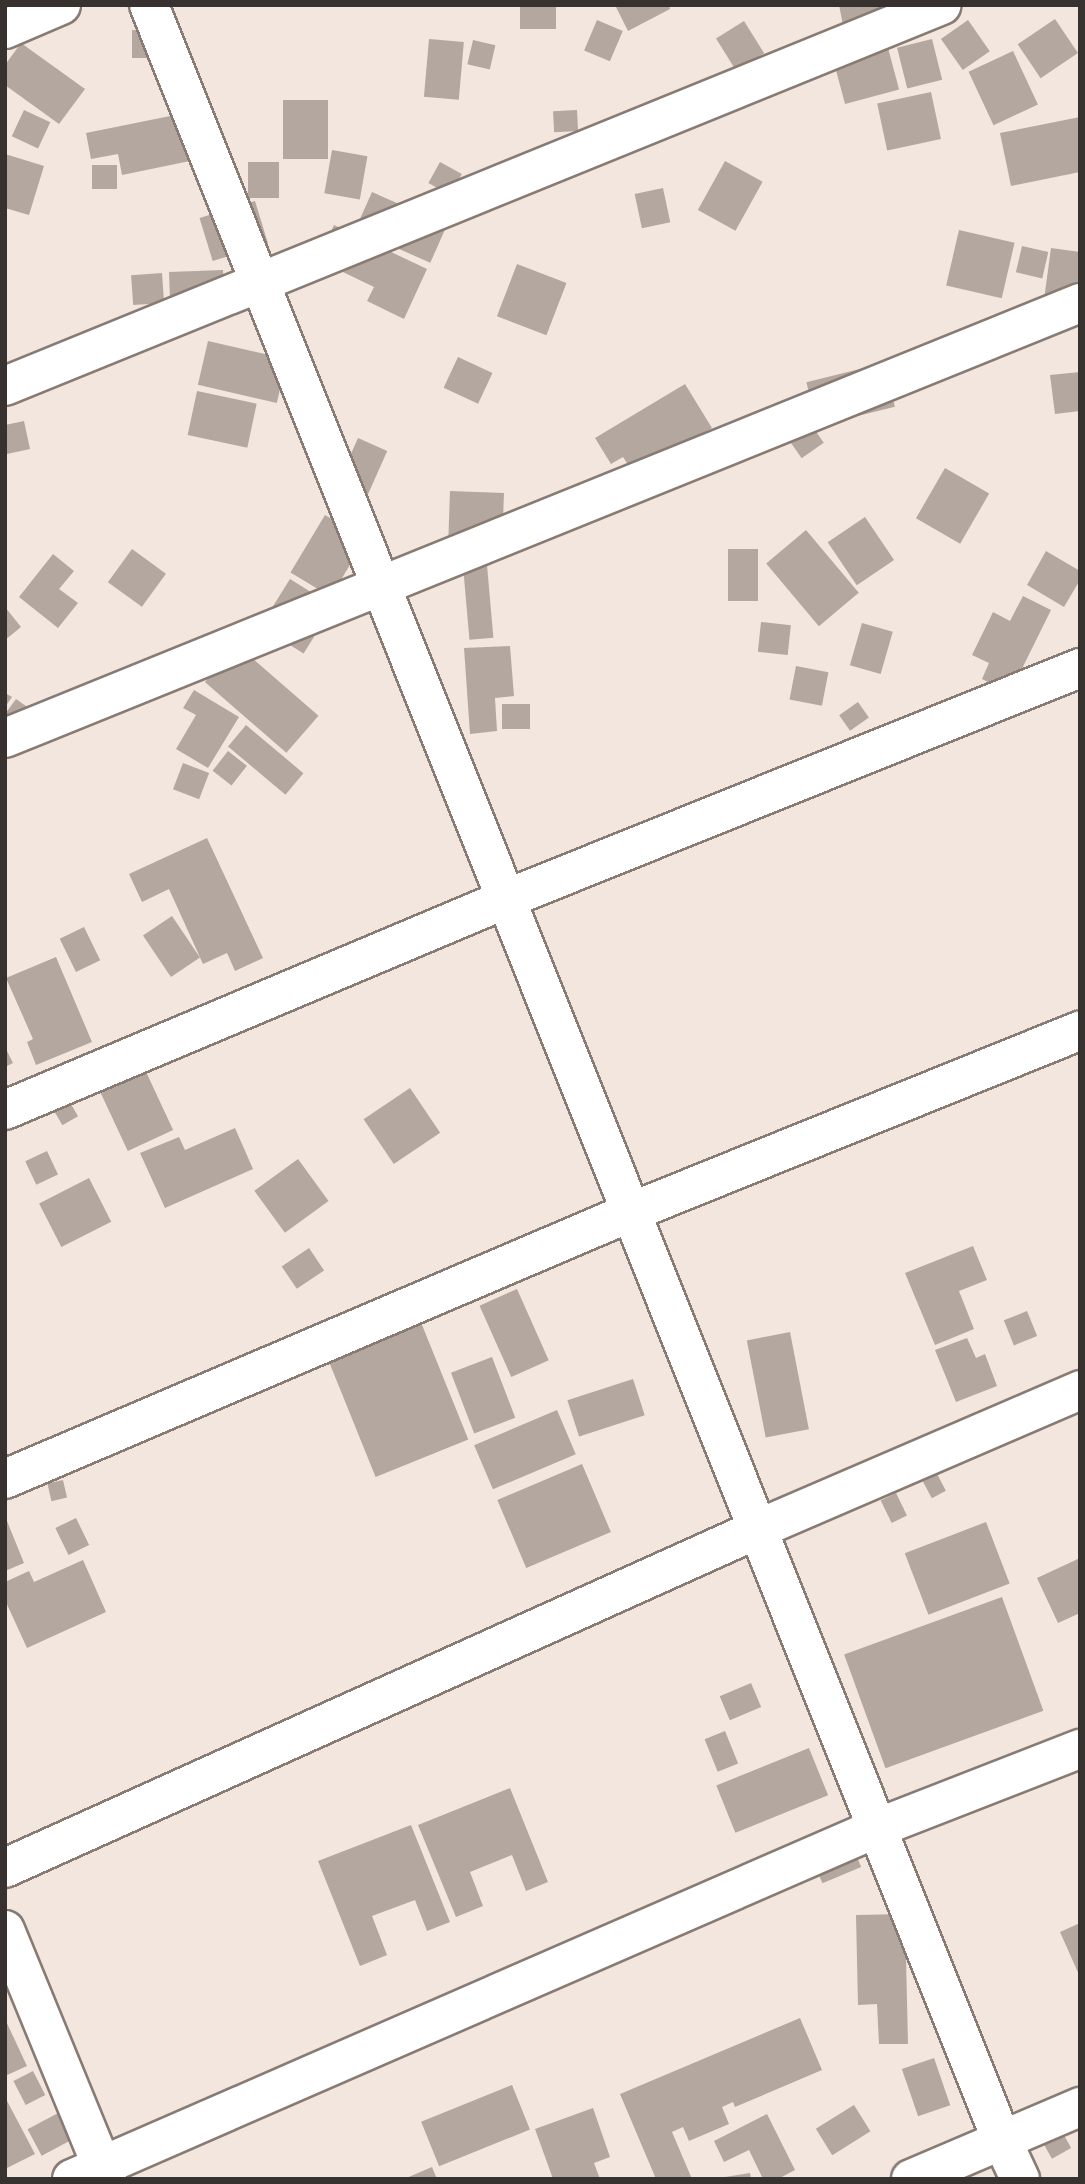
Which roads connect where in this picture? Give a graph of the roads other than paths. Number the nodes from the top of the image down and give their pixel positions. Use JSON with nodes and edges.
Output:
{"nodes":[{"id":1,"x":61,"y":5,"type":"edge"},
{"id":2,"x":149,"y":5,"type":"edge"},
{"id":3,"x":942,"y":5,"type":"edge"},
{"id":4,"x":5,"y":29,"type":"edge"},
{"id":5,"x":260,"y":284,"type":"junction"},
{"id":6,"x":1080,"y":303,"type":"edge"},
{"id":7,"x":5,"y":386,"type":"edge"},
{"id":8,"x":1080,"y":668,"type":"edge"},
{"id":9,"x":5,"y":738,"type":"edge"},
{"id":10,"x":506,"y":899,"type":"junction"},
{"id":11,"x":1080,"y":1031,"type":"edge"},
{"id":12,"x":5,"y":1110,"type":"edge"},
{"id":13,"x":631,"y":1212,"type":"junction"},
{"id":14,"x":1080,"y":1390,"type":"edge"},
{"id":15,"x":5,"y":1479,"type":"edge"},
{"id":16,"x":758,"y":1529,"type":"junction"},
{"id":17,"x":1080,"y":1749,"type":"edge"},
{"id":18,"x":877,"y":1828,"type":"junction"},
{"id":19,"x":5,"y":1868,"type":"edge"},
{"id":20,"x":5,"y":1930,"type":"edge"},
{"id":21,"x":1080,"y":2107,"type":"edge"},
{"id":22,"x":1001,"y":2138,"type":"junction"},
{"id":23,"x":94,"y":2175,"type":"edge"},
{"id":24,"x":911,"y":2179,"type":"edge"},
{"id":25,"x":1020,"y":2179,"type":"edge"}],
"edges":[{"from":1,"to":4,"type":"street"},
{"from":2,"to":5,"type":"street"},
{"from":3,"to":5,"type":"street"},
{"from":5,"to":7,"type":"street"},
{"from":5,"to":10,"type":"street"},
{"from":6,"to":9,"type":"street"},
{"from":8,"to":10,"type":"street"},
{"from":10,"to":12,"type":"street"},
{"from":10,"to":13,"type":"street"},
{"from":11,"to":13,"type":"street"},
{"from":13,"to":15,"type":"street"},
{"from":13,"to":16,"type":"street"},
{"from":14,"to":16,"type":"street"},
{"from":16,"to":18,"type":"street"},
{"from":16,"to":19,"type":"street"},
{"from":17,"to":18,"type":"street"},
{"from":18,"to":22,"type":"street"},
{"from":18,"to":23,"type":"street"},
{"from":20,"to":23,"type":"street"},
{"from":21,"to":22,"type":"street"},
{"from":22,"to":24,"type":"street"},
{"from":22,"to":25,"type":"street"}]}
